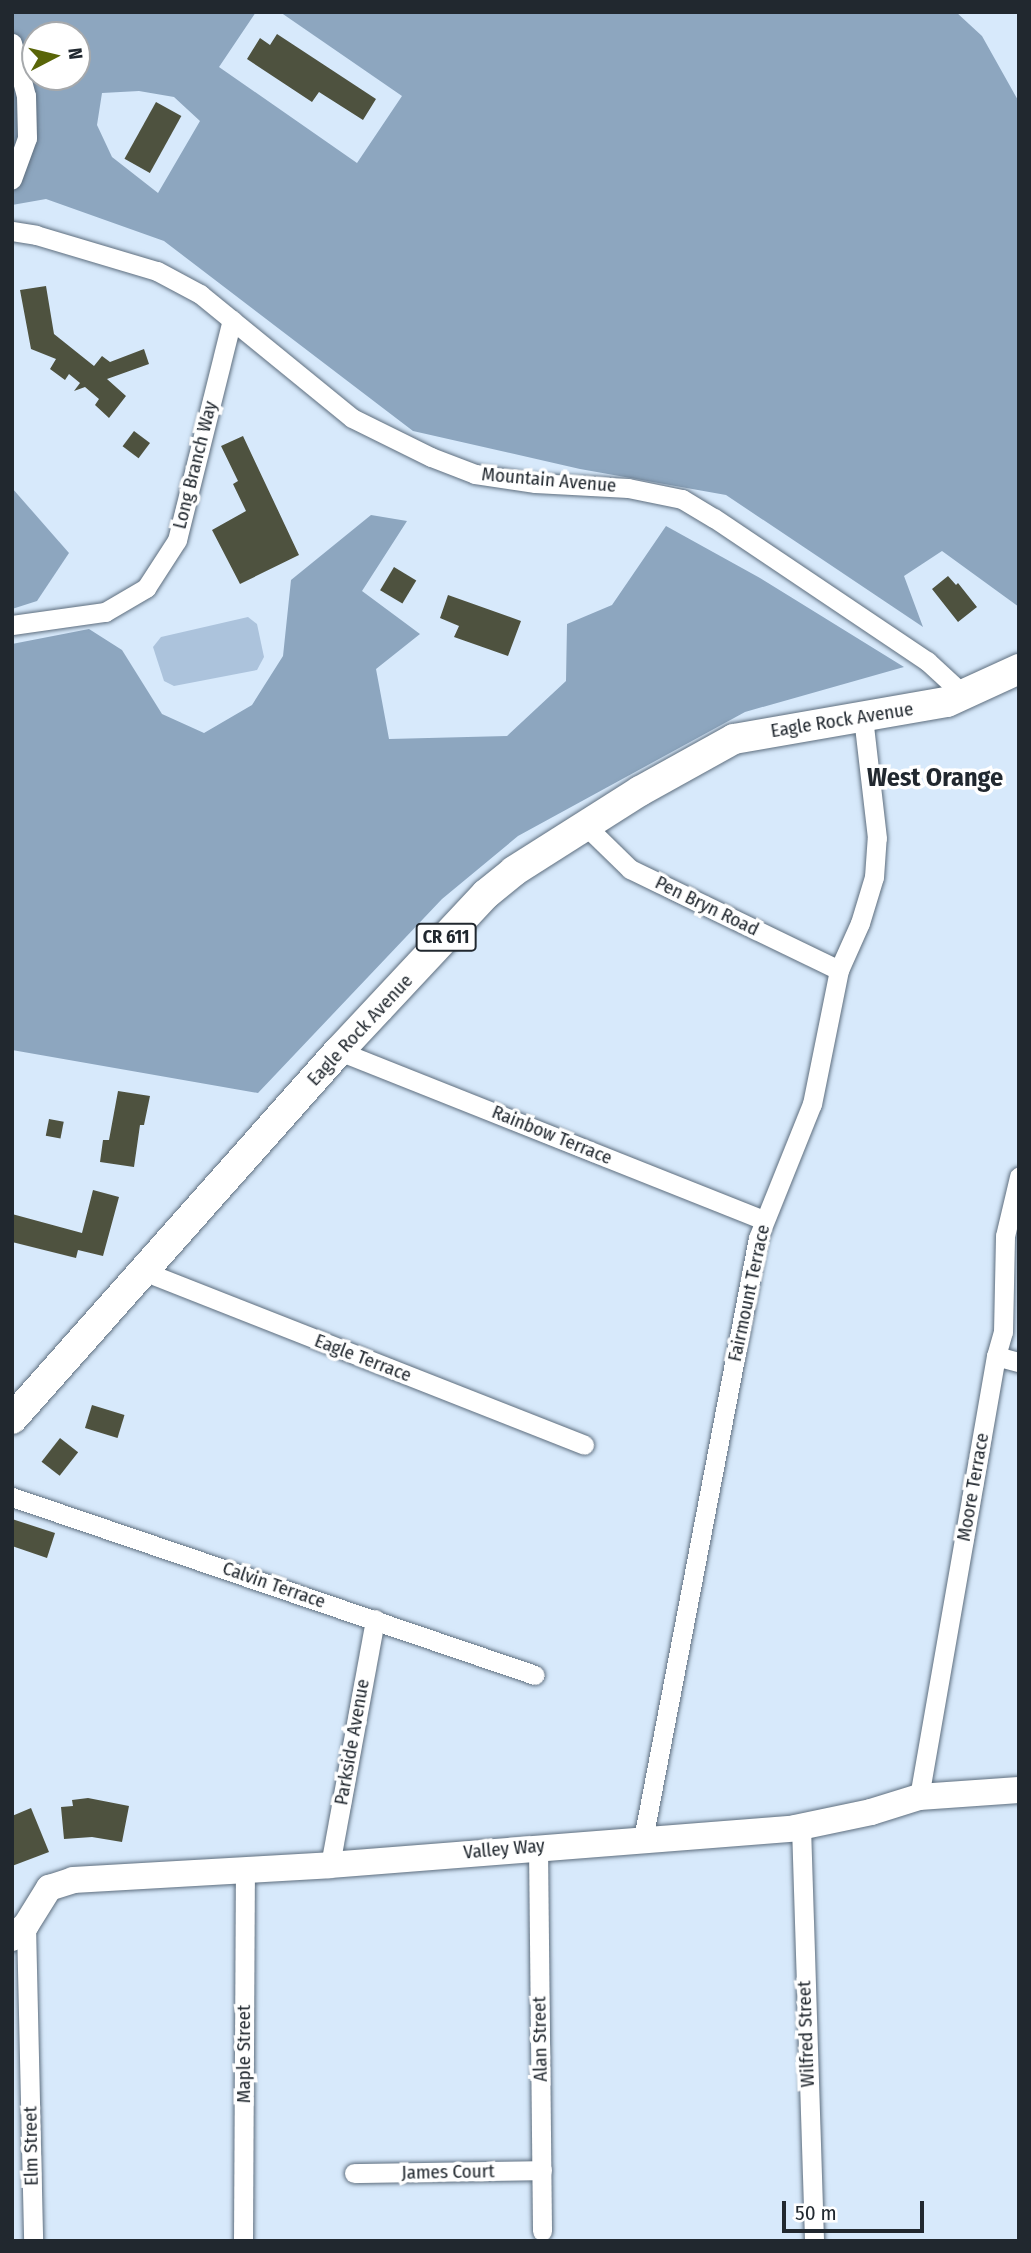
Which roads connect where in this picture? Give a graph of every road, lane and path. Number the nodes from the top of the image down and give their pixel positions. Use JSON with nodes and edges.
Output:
{"nodes":[{"id":1,"x":12,"y":43,"type":"edge"},
{"id":2,"x":12,"y":179,"type":"edge"},
{"id":3,"x":12,"y":231,"type":"edge"},
{"id":4,"x":232,"y":320,"type":"junction"},
{"id":5,"x":12,"y":625,"type":"edge"},
{"id":6,"x":1019,"y":669,"type":"edge"},
{"id":7,"x":965,"y":696,"type":"junction"},
{"id":8,"x":863,"y":717,"type":"junction"},
{"id":9,"x":587,"y":827,"type":"junction"},
{"id":10,"x":839,"y":970,"type":"junction"},
{"id":11,"x":339,"y":1051,"type":"junction"},
{"id":12,"x":1019,"y":1177,"type":"edge"},
{"id":13,"x":764,"y":1220,"type":"junction"},
{"id":14,"x":143,"y":1271,"type":"junction"},
{"id":15,"x":996,"y":1356,"type":"junction"},
{"id":16,"x":1019,"y":1362,"type":"edge"},
{"id":17,"x":12,"y":1419,"type":"edge"},
{"id":18,"x":584,"y":1444,"type":"dead end"},
{"id":19,"x":12,"y":1497,"type":"edge"},
{"id":20,"x":375,"y":1619,"type":"junction"},
{"id":21,"x":535,"y":1675,"type":"dead end"},
{"id":22,"x":1019,"y":1790,"type":"edge"},
{"id":23,"x":919,"y":1797,"type":"junction"},
{"id":24,"x":801,"y":1826,"type":"junction"},
{"id":25,"x":643,"y":1839,"type":"junction"},
{"id":26,"x":538,"y":1846,"type":"junction"},
{"id":27,"x":330,"y":1865,"type":"junction"},
{"id":28,"x":245,"y":1868,"type":"junction"},
{"id":29,"x":19,"y":1932,"type":"edge"},
{"id":30,"x":541,"y":2170,"type":"junction"},
{"id":31,"x":354,"y":2173,"type":"dead end"},
{"id":32,"x":542,"y":2231,"type":"dead end"},
{"id":33,"x":33,"y":2241,"type":"edge"},
{"id":34,"x":243,"y":2241,"type":"edge"},
{"id":35,"x":814,"y":2241,"type":"edge"}],
"edges":[{"from":1,"to":2,"type":"street"},
{"from":3,"to":4,"type":"street","name":"Mountain Avenue"},
{"from":4,"to":5,"type":"street","name":"Long Branch Way"},
{"from":4,"to":7,"type":"street","name":"Mountain Avenue"},
{"from":6,"to":7,"type":"main road","name":"Eagle Rock Avenue","number":"CR 611"},
{"from":7,"to":8,"type":"main road","name":"Eagle Rock Avenue","number":"CR 611"},
{"from":8,"to":9,"type":"main road","name":"Eagle Rock Avenue","number":"CR 611"},
{"from":8,"to":10,"type":"street","name":"Fairmount Terrace"},
{"from":9,"to":10,"type":"street","name":"Pen Bryn Road"},
{"from":9,"to":11,"type":"main road","name":"Eagle Rock Avenue","number":"CR 611"},
{"from":10,"to":13,"type":"street","name":"Fairmount Terrace"},
{"from":11,"to":13,"type":"street","name":"Rainbow Terrace"},
{"from":11,"to":14,"type":"main road","name":"Eagle Rock Avenue","number":"CR 611"},
{"from":12,"to":15,"type":"street","name":"Moore Terrace"},
{"from":13,"to":25,"type":"street","name":"Fairmount Terrace"},
{"from":14,"to":17,"type":"main road","name":"Eagle Rock Avenue","number":"CR 611"},
{"from":14,"to":18,"type":"street","name":"Eagle Terrace"},
{"from":15,"to":16,"type":"street"},
{"from":15,"to":23,"type":"street","name":"Moore Terrace"},
{"from":19,"to":20,"type":"street","name":"Calvin Terrace"},
{"from":20,"to":21,"type":"street","name":"Calvin Terrace"},
{"from":20,"to":27,"type":"street","name":"Parkside Avenue"},
{"from":22,"to":23,"type":"street","name":"Valley Way"},
{"from":23,"to":24,"type":"street","name":"Valley Way"},
{"from":24,"to":25,"type":"street","name":"Valley Way"},
{"from":24,"to":35,"type":"street","name":"Wilfred Street"},
{"from":25,"to":26,"type":"street","name":"Valley Way"},
{"from":26,"to":27,"type":"street","name":"Valley Way"},
{"from":26,"to":30,"type":"street","name":"Alan Street"},
{"from":27,"to":28,"type":"street","name":"Valley Way"},
{"from":28,"to":29,"type":"street","name":"Valley Way"},
{"from":28,"to":34,"type":"street","name":"Maple Street"},
{"from":29,"to":33,"type":"street","name":"Elm Street"},
{"from":30,"to":31,"type":"street","name":"James Court"},
{"from":30,"to":32,"type":"street","name":"Alan Street"}]}
